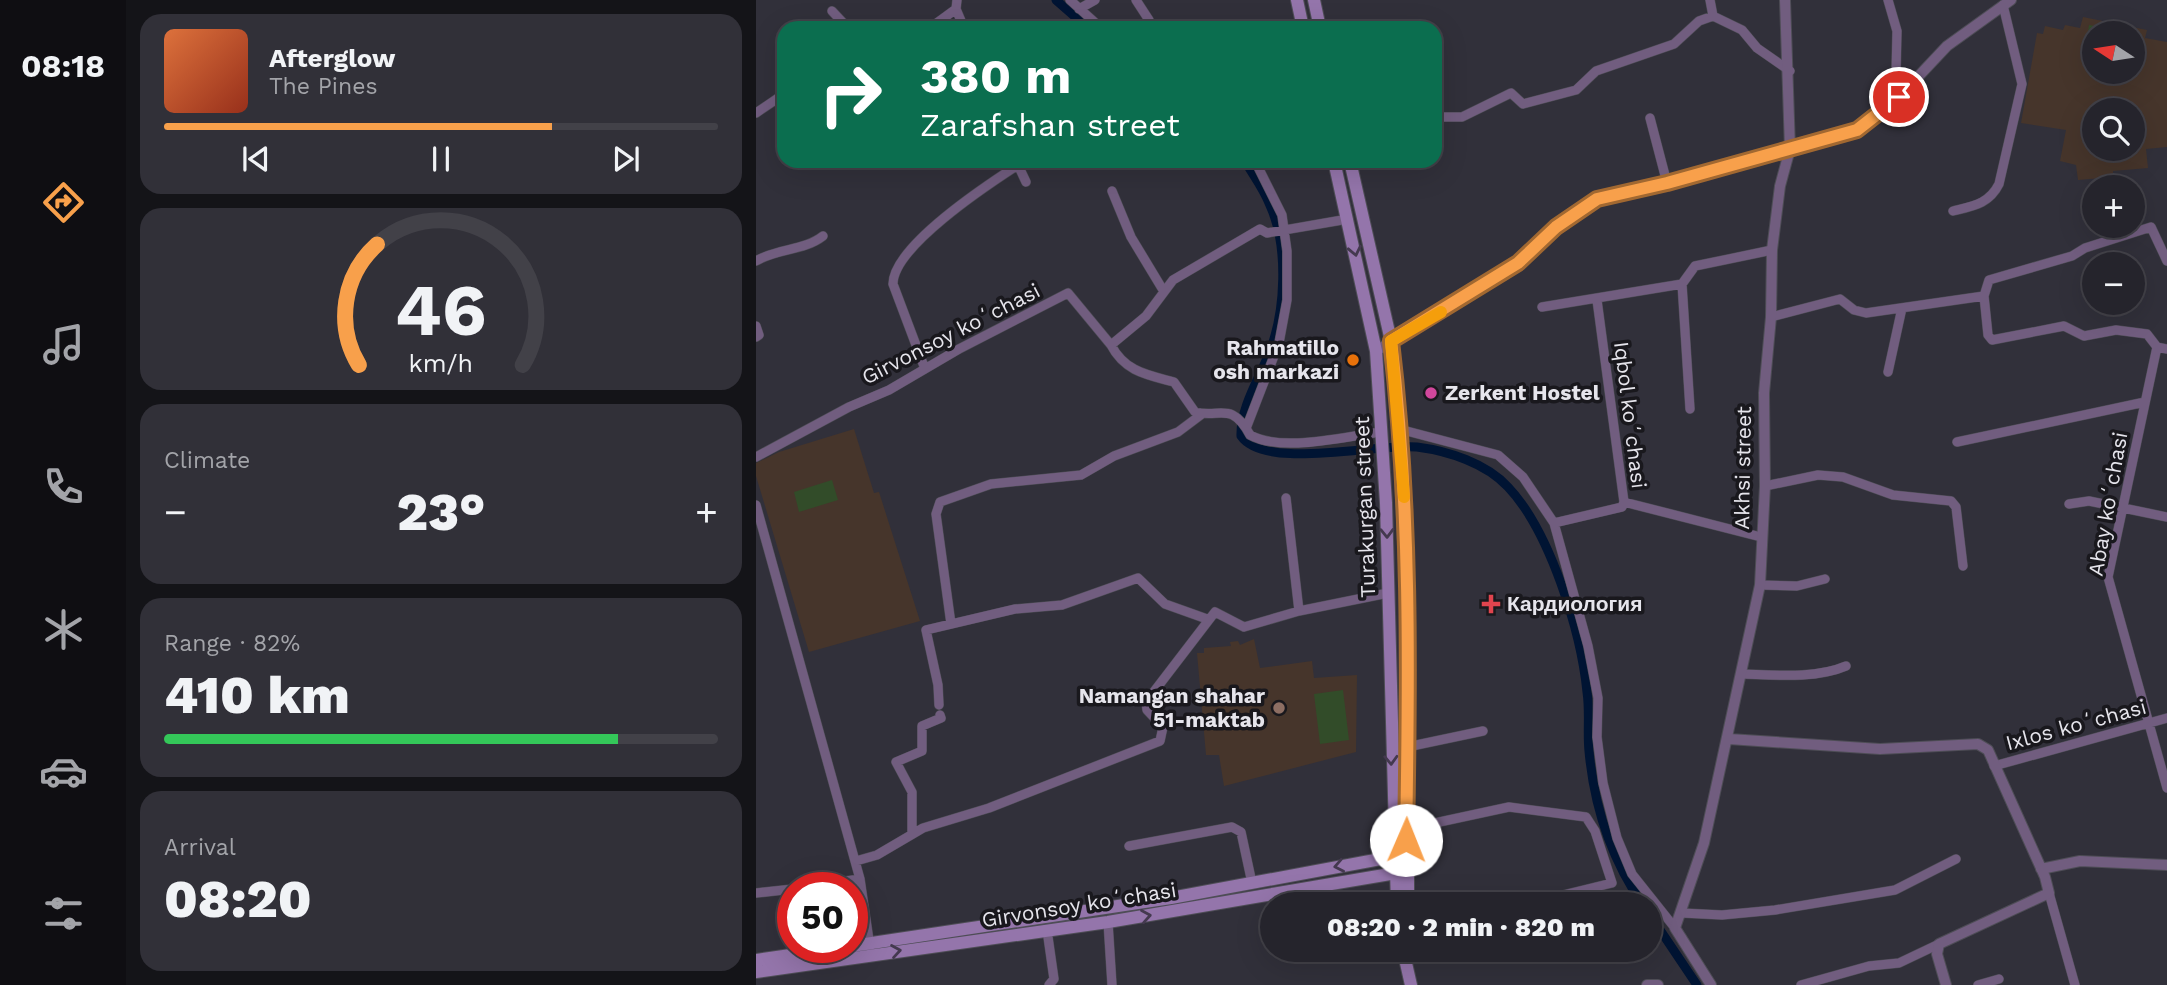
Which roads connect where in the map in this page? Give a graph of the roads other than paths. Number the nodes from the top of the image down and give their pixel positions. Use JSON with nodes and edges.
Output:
{"nodes":[{"id":1,"x":1070,"y":0,"type":"edge"},
{"id":2,"x":1095,"y":0,"type":"edge"},
{"id":3,"x":1136,"y":0,"type":"edge"},
{"id":4,"x":1297,"y":0,"type":"edge"},
{"id":5,"x":1314,"y":0,"type":"edge"},
{"id":6,"x":1710,"y":0,"type":"edge"},
{"id":7,"x":1785,"y":0,"type":"edge"},
{"id":8,"x":1888,"y":0,"type":"edge"},
{"id":9,"x":2003,"y":2,"type":"edge"},
{"id":10,"x":956,"y":4,"type":"edge"},
{"id":11,"x":1079,"y":9,"type":"junction"},
{"id":12,"x":832,"y":11,"type":"dead end"},
{"id":13,"x":1713,"y":16,"type":"junction"},
{"id":14,"x":1149,"y":20,"type":"dead end"},
{"id":15,"x":841,"y":21,"type":"edge"},
{"id":16,"x":938,"y":21,"type":"edge"},
{"id":17,"x":962,"y":21,"type":"edge"},
{"id":18,"x":1093,"y":21,"type":"edge"},
{"id":19,"x":1302,"y":21,"type":"edge"},
{"id":20,"x":1318,"y":21,"type":"edge"},
{"id":21,"x":1790,"y":71,"type":"junction"},
{"id":22,"x":1899,"y":97,"type":"junction"},
{"id":23,"x":777,"y":99,"type":"edge"},
{"id":24,"x":756,"y":113,"type":"edge"},
{"id":25,"x":1442,"y":117,"type":"edge"},
{"id":26,"x":1650,"y":118,"type":"dead end"},
{"id":27,"x":1790,"y":149,"type":"junction"},
{"id":28,"x":1010,"y":168,"type":"edge"},
{"id":29,"x":1019,"y":168,"type":"edge"},
{"id":30,"x":1259,"y":168,"type":"edge"},
{"id":31,"x":1336,"y":168,"type":"edge"},
{"id":32,"x":1352,"y":168,"type":"edge"},
{"id":33,"x":1026,"y":182,"type":"dead end"},
{"id":34,"x":1667,"y":183,"type":"junction"},
{"id":35,"x":1112,"y":191,"type":"dead end"},
{"id":36,"x":1953,"y":211,"type":"dead end"},
{"id":37,"x":1348,"y":219,"type":"junction"},
{"id":38,"x":1281,"y":231,"type":"junction"},
{"id":39,"x":823,"y":236,"type":"dead end"},
{"id":40,"x":1772,"y":250,"type":"junction"},
{"id":41,"x":756,"y":261,"type":"edge"},
{"id":42,"x":2167,"y":261,"type":"edge"},
{"id":43,"x":1682,"y":284,"type":"junction"},
{"id":44,"x":1163,"y":290,"type":"junction"},
{"id":45,"x":1984,"y":296,"type":"junction"},
{"id":46,"x":1597,"y":300,"type":"junction"},
{"id":47,"x":1542,"y":307,"type":"dead end"},
{"id":48,"x":1902,"y":308,"type":"junction"},
{"id":49,"x":1771,"y":317,"type":"junction"},
{"id":50,"x":756,"y":326,"type":"edge"},
{"id":51,"x":756,"y":337,"type":"edge"},
{"id":52,"x":1391,"y":341,"type":"junction"},
{"id":53,"x":1111,"y":345,"type":"junction"},
{"id":54,"x":2157,"y":347,"type":"junction"},
{"id":55,"x":2167,"y":349,"type":"edge"},
{"id":56,"x":1376,"y":351,"type":"junction"},
{"id":57,"x":925,"y":369,"type":"junction"},
{"id":58,"x":1888,"y":372,"type":"dead end"},
{"id":59,"x":2145,"y":402,"type":"junction"},
{"id":60,"x":1690,"y":410,"type":"dead end"},
{"id":61,"x":1202,"y":414,"type":"junction"},
{"id":62,"x":1247,"y":426,"type":"junction"},
{"id":63,"x":1399,"y":430,"type":"junction"},
{"id":64,"x":1382,"y":432,"type":"junction"},
{"id":65,"x":1957,"y":442,"type":"dead end"},
{"id":66,"x":756,"y":457,"type":"edge"},
{"id":67,"x":1765,"y":486,"type":"junction"},
{"id":68,"x":1286,"y":498,"type":"dead end"},
{"id":69,"x":1623,"y":502,"type":"junction"},
{"id":70,"x":2069,"y":504,"type":"dead end"},
{"id":71,"x":756,"y":505,"type":"edge"},
{"id":72,"x":2124,"y":506,"type":"junction"},
{"id":73,"x":2167,"y":517,"type":"edge"},
{"id":74,"x":1554,"y":523,"type":"junction"},
{"id":75,"x":1761,"y":537,"type":"junction"},
{"id":76,"x":1963,"y":566,"type":"dead end"},
{"id":77,"x":1825,"y":579,"type":"dead end"},
{"id":78,"x":1760,"y":585,"type":"junction"},
{"id":79,"x":1388,"y":593,"type":"junction"},
{"id":80,"x":1299,"y":611,"type":"junction"},
{"id":81,"x":1207,"y":619,"type":"junction"},
{"id":82,"x":951,"y":624,"type":"junction"},
{"id":83,"x":1846,"y":666,"type":"dead end"},
{"id":84,"x":1743,"y":674,"type":"junction"},
{"id":85,"x":2167,"y":718,"type":"edge"},
{"id":86,"x":2147,"y":723,"type":"junction"},
{"id":87,"x":1483,"y":731,"type":"dead end"},
{"id":88,"x":1729,"y":738,"type":"junction"},
{"id":89,"x":1407,"y":747,"type":"junction"},
{"id":90,"x":1994,"y":766,"type":"junction"},
{"id":91,"x":2167,"y":788,"type":"edge"},
{"id":92,"x":1407,"y":829,"type":"junction"},
{"id":93,"x":912,"y":834,"type":"junction"},
{"id":94,"x":1129,"y":846,"type":"dead end"},
{"id":95,"x":1400,"y":855,"type":"junction"},
{"id":96,"x":1956,"y":859,"type":"dead end"},
{"id":97,"x":856,"y":861,"type":"junction"},
{"id":98,"x":2167,"y":866,"type":"edge"},
{"id":99,"x":2041,"y":869,"type":"junction"},
{"id":100,"x":858,"y":872,"type":"edge"},
{"id":101,"x":1401,"y":872,"type":"junction"},
{"id":102,"x":1252,"y":883,"type":"junction"},
{"id":103,"x":777,"y":891,"type":"edge"},
{"id":104,"x":1399,"y":892,"type":"edge"},
{"id":105,"x":1405,"y":892,"type":"edge"},
{"id":106,"x":1573,"y":892,"type":"edge"},
{"id":107,"x":756,"y":893,"type":"edge"},
{"id":108,"x":2049,"y":893,"type":"junction"},
{"id":109,"x":1682,"y":913,"type":"junction"},
{"id":110,"x":1108,"y":922,"type":"junction"},
{"id":111,"x":1675,"y":928,"type":"junction"},
{"id":112,"x":1047,"y":930,"type":"junction"},
{"id":113,"x":868,"y":935,"type":"edge"},
{"id":114,"x":1939,"y":944,"type":"junction"},
{"id":115,"x":870,"y":949,"type":"junction"},
{"id":116,"x":777,"y":957,"type":"edge"},
{"id":117,"x":756,"y":960,"type":"edge"},
{"id":118,"x":1406,"y":962,"type":"edge"},
{"id":119,"x":1412,"y":962,"type":"edge"},
{"id":120,"x":756,"y":972,"type":"edge"},
{"id":121,"x":2000,"y":979,"type":"dead end"},
{"id":122,"x":1049,"y":985,"type":"edge"},
{"id":123,"x":1112,"y":985,"type":"edge"},
{"id":124,"x":1413,"y":985,"type":"edge"},
{"id":125,"x":1647,"y":985,"type":"edge"},
{"id":126,"x":1658,"y":985,"type":"edge"},
{"id":127,"x":1711,"y":985,"type":"edge"},
{"id":128,"x":1801,"y":985,"type":"edge"},
{"id":129,"x":1946,"y":985,"type":"edge"},
{"id":130,"x":1978,"y":985,"type":"edge"},
{"id":131,"x":2075,"y":985,"type":"edge"}],
"edges":[{"from":1,"to":11,"type":"street"},
{"from":2,"to":11,"type":"street"},
{"from":3,"to":14,"type":"street"},
{"from":4,"to":19,"type":"main road"},
{"from":5,"to":20,"type":"main road"},
{"from":6,"to":13,"type":"street"},
{"from":7,"to":21,"type":"street","name":"Akhsi street"},
{"from":8,"to":22,"type":"street"},
{"from":9,"to":22,"type":"street"},
{"from":9,"to":36,"type":"street"},
{"from":10,"to":16,"type":"street"},
{"from":10,"to":17,"type":"street"},
{"from":11,"to":18,"type":"street"},
{"from":12,"to":15,"type":"street"},
{"from":13,"to":21,"type":"street"},
{"from":13,"to":25,"type":"street"},
{"from":21,"to":27,"type":"street","name":"Akhsi street"},
{"from":22,"to":27,"type":"street"},
{"from":23,"to":24,"type":"street"},
{"from":26,"to":34,"type":"street"},
{"from":27,"to":34,"type":"street"},
{"from":27,"to":40,"type":"street","name":"Akhsi street"},
{"from":28,"to":57,"type":"street"},
{"from":29,"to":33,"type":"street"},
{"from":30,"to":38,"type":"street"},
{"from":31,"to":37,"type":"main road","name":"Turakurgan street"},
{"from":32,"to":52,"type":"main road","name":"Turakurgan street"},
{"from":34,"to":52,"type":"street"},
{"from":35,"to":44,"type":"street"},
{"from":37,"to":38,"type":"street"},
{"from":37,"to":56,"type":"main road","name":"Turakurgan street","one_way":true},
{"from":38,"to":44,"type":"street"},
{"from":38,"to":62,"type":"street"},
{"from":39,"to":41,"type":"street"},
{"from":40,"to":43,"type":"street"},
{"from":40,"to":49,"type":"street","name":"Akhsi street"},
{"from":42,"to":45,"type":"street"},
{"from":43,"to":46,"type":"street"},
{"from":43,"to":60,"type":"street"},
{"from":44,"to":53,"type":"street"},
{"from":45,"to":48,"type":"street"},
{"from":45,"to":54,"type":"street"},
{"from":46,"to":47,"type":"street"},
{"from":46,"to":69,"type":"street","name":"Iqbol koʻchasi"},
{"from":48,"to":49,"type":"street"},
{"from":48,"to":58,"type":"street"},
{"from":49,"to":67,"type":"street","name":"Akhsi street"},
{"from":50,"to":51,"type":"street"},
{"from":52,"to":56,"type":"street"},
{"from":52,"to":63,"type":"main road","name":"Turakurgan street"},
{"from":53,"to":57,"type":"street","name":"Girvonsoy koʻchasi"},
{"from":53,"to":61,"type":"street"},
{"from":54,"to":55,"type":"street"},
{"from":54,"to":59,"type":"street","name":"Abay koʻchasi"},
{"from":56,"to":64,"type":"main road","name":"Turakurgan street"},
{"from":57,"to":66,"type":"street","name":"Girvonsoy koʻchasi"},
{"from":59,"to":65,"type":"street"},
{"from":59,"to":72,"type":"street","name":"Abay koʻchasi"},
{"from":61,"to":62,"type":"street"},
{"from":61,"to":82,"type":"street"},
{"from":62,"to":64,"type":"street"},
{"from":63,"to":74,"type":"street"},
{"from":63,"to":89,"type":"main road","name":"Turakurgan street"},
{"from":64,"to":79,"type":"main road","name":"Turakurgan street","one_way":true},
{"from":67,"to":75,"type":"street","name":"Akhsi street"},
{"from":67,"to":76,"type":"street"},
{"from":68,"to":80,"type":"street"},
{"from":69,"to":74,"type":"street","name":"Iqbol koʻchasi"},
{"from":69,"to":75,"type":"street"},
{"from":70,"to":72,"type":"street"},
{"from":71,"to":97,"type":"street"},
{"from":72,"to":73,"type":"street"},
{"from":72,"to":86,"type":"street","name":"Abay koʻchasi"},
{"from":74,"to":111,"type":"street"},
{"from":75,"to":78,"type":"street","name":"Akhsi street"},
{"from":77,"to":78,"type":"street"},
{"from":78,"to":84,"type":"street","name":"Akhsi street"},
{"from":79,"to":80,"type":"street"},
{"from":79,"to":95,"type":"main road","name":"Turakurgan street","one_way":true},
{"from":80,"to":81,"type":"street"},
{"from":81,"to":82,"type":"street"},
{"from":81,"to":93,"type":"street"},
{"from":82,"to":93,"type":"street"},
{"from":83,"to":84,"type":"street"},
{"from":84,"to":88,"type":"street","name":"Akhsi street"},
{"from":85,"to":86,"type":"street","name":"Ixlos koʻchasi"},
{"from":86,"to":90,"type":"street","name":"Ixlos koʻchasi"},
{"from":86,"to":91,"type":"street","name":"Abay koʻchasi"},
{"from":87,"to":89,"type":"street"},
{"from":88,"to":90,"type":"street"},
{"from":88,"to":109,"type":"street","name":"Akhsi street"},
{"from":89,"to":92,"type":"main road","name":"Turakurgan street"},
{"from":90,"to":99,"type":"street"},
{"from":92,"to":95,"type":"main road","name":"Turakurgan street"},
{"from":92,"to":106,"type":"street"},
{"from":93,"to":97,"type":"street"},
{"from":94,"to":102,"type":"street"},
{"from":95,"to":101,"type":"main road"},
{"from":95,"to":102,"type":"main road","name":"Girvonsoy koʻchasi","one_way":true},
{"from":96,"to":109,"type":"street"},
{"from":97,"to":100,"type":"street"},
{"from":98,"to":99,"type":"street"},
{"from":99,"to":108,"type":"street"},
{"from":101,"to":104,"type":"main road"},
{"from":101,"to":105,"type":"main road"},
{"from":110,"to":101,"type":"main road","name":"Girvonsoy koʻchasi","one_way":true},
{"from":102,"to":115,"type":"main road","name":"Girvonsoy koʻchasi"},
{"from":103,"to":107,"type":"street"},
{"from":108,"to":114,"type":"street"},
{"from":108,"to":131,"type":"street"},
{"from":109,"to":111,"type":"street","name":"Akhsi street"},
{"from":110,"to":112,"type":"main road","name":"Girvonsoy koʻchasi"},
{"from":110,"to":123,"type":"street"},
{"from":111,"to":127,"type":"street"},
{"from":115,"to":112,"type":"main road","name":"Girvonsoy koʻchasi","one_way":true},
{"from":112,"to":122,"type":"street"},
{"from":113,"to":115,"type":"street"},
{"from":114,"to":128,"type":"street"},
{"from":114,"to":129,"type":"street"},
{"from":115,"to":120,"type":"main road","name":"Girvonsoy koʻchasi"},
{"from":116,"to":117,"type":"main road"},
{"from":118,"to":124,"type":"main road"},
{"from":119,"to":124,"type":"main road"},
{"from":121,"to":130,"type":"street"},
{"from":125,"to":126,"type":"street"}]}
